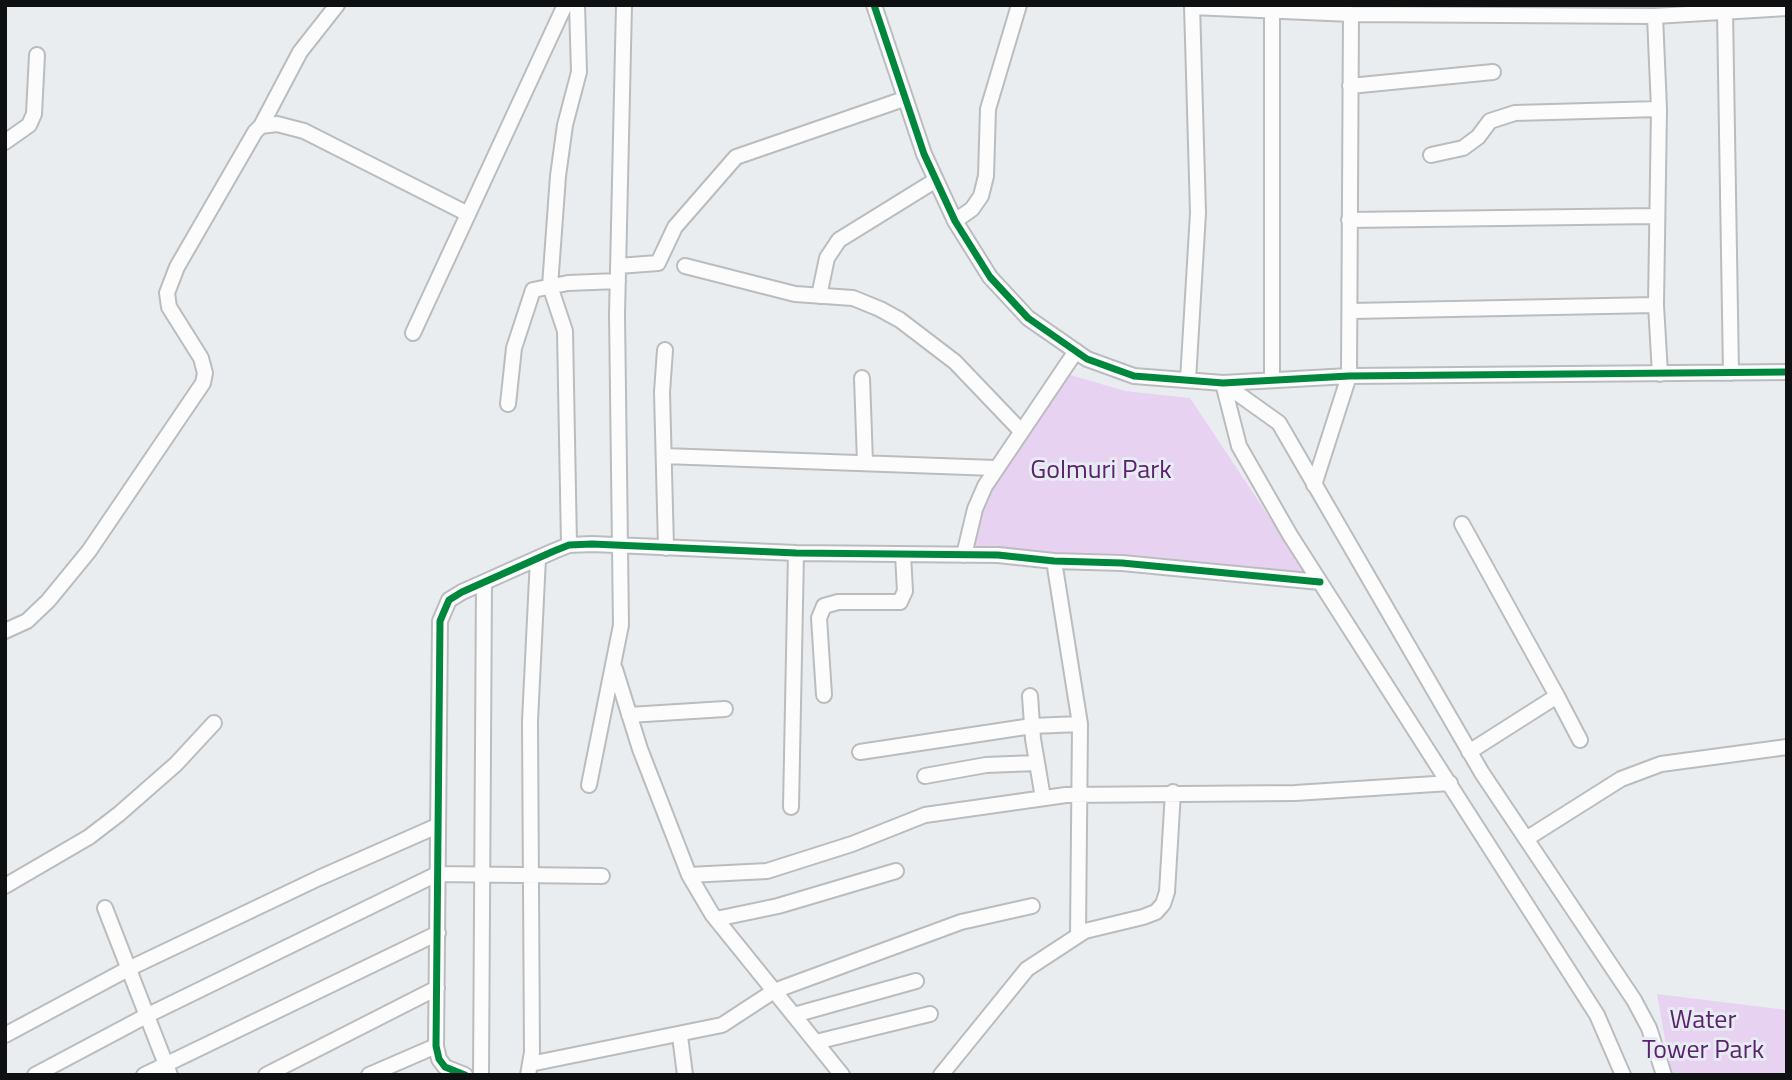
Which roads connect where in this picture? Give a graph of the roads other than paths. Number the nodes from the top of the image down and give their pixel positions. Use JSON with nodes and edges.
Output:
{"nodes":[{"id":1,"x":337,"y":5,"type":"edge"},
{"id":2,"x":565,"y":5,"type":"edge"},
{"id":3,"x":577,"y":5,"type":"edge"},
{"id":4,"x":624,"y":5,"type":"edge"},
{"id":5,"x":874,"y":5,"type":"edge"},
{"id":6,"x":1019,"y":5,"type":"edge"},
{"id":7,"x":1192,"y":6,"type":"edge"},
{"id":8,"x":1787,"y":8,"type":"edge"},
{"id":9,"x":1272,"y":10,"type":"junction"},
{"id":10,"x":1725,"y":12,"type":"junction"},
{"id":11,"x":1351,"y":14,"type":"junction"},
{"id":12,"x":1655,"y":16,"type":"junction"},
{"id":13,"x":37,"y":55,"type":"dead end"},
{"id":14,"x":1493,"y":72,"type":"dead end"},
{"id":15,"x":1350,"y":86,"type":"junction"},
{"id":16,"x":904,"y":99,"type":"junction"},
{"id":17,"x":1659,"y":108,"type":"junction"},
{"id":18,"x":261,"y":126,"type":"junction"},
{"id":19,"x":5,"y":142,"type":"edge"},
{"id":20,"x":1431,"y":155,"type":"dead end"},
{"id":21,"x":936,"y":180,"type":"junction"},
{"id":22,"x":468,"y":214,"type":"junction"},
{"id":23,"x":1655,"y":216,"type":"junction"},
{"id":24,"x":1349,"y":220,"type":"junction"},
{"id":25,"x":955,"y":221,"type":"junction"},
{"id":26,"x":685,"y":266,"type":"dead end"},
{"id":27,"x":618,"y":274,"type":"junction"},
{"id":28,"x":550,"y":286,"type":"junction"},
{"id":29,"x":819,"y":296,"type":"junction"},
{"id":30,"x":1656,"y":305,"type":"junction"},
{"id":31,"x":1351,"y":311,"type":"junction"},
{"id":32,"x":413,"y":333,"type":"dead end"},
{"id":33,"x":665,"y":350,"type":"dead end"},
{"id":34,"x":1076,"y":351,"type":"junction"},
{"id":35,"x":1787,"y":372,"type":"edge"},
{"id":36,"x":1731,"y":373,"type":"junction"},
{"id":37,"x":1660,"y":374,"type":"junction"},
{"id":38,"x":1349,"y":376,"type":"junction"},
{"id":39,"x":862,"y":378,"type":"dead end"},
{"id":40,"x":1188,"y":380,"type":"junction"},
{"id":41,"x":1272,"y":380,"type":"junction"},
{"id":42,"x":1223,"y":383,"type":"junction"},
{"id":43,"x":508,"y":404,"type":"dead end"},
{"id":44,"x":1021,"y":431,"type":"junction"},
{"id":45,"x":664,"y":456,"type":"junction"},
{"id":46,"x":865,"y":462,"type":"junction"},
{"id":47,"x":995,"y":468,"type":"junction"},
{"id":48,"x":1314,"y":485,"type":"junction"},
{"id":49,"x":1462,"y":524,"type":"dead end"},
{"id":50,"x":569,"y":545,"type":"junction"},
{"id":51,"x":621,"y":546,"type":"junction"},
{"id":52,"x":666,"y":548,"type":"junction"},
{"id":53,"x":796,"y":553,"type":"junction"},
{"id":54,"x":903,"y":555,"type":"junction"},
{"id":55,"x":964,"y":555,"type":"junction"},
{"id":56,"x":538,"y":558,"type":"junction"},
{"id":57,"x":1054,"y":561,"type":"junction"},
{"id":58,"x":484,"y":582,"type":"junction"},
{"id":59,"x":1320,"y":582,"type":"junction"},
{"id":60,"x":5,"y":631,"type":"edge"},
{"id":61,"x":614,"y":667,"type":"junction"},
{"id":62,"x":824,"y":695,"type":"dead end"},
{"id":63,"x":1030,"y":696,"type":"dead end"},
{"id":64,"x":1558,"y":696,"type":"junction"},
{"id":65,"x":724,"y":709,"type":"dead end"},
{"id":66,"x":629,"y":715,"type":"junction"},
{"id":67,"x":214,"y":723,"type":"dead end"},
{"id":68,"x":1080,"y":724,"type":"junction"},
{"id":69,"x":1032,"y":726,"type":"junction"},
{"id":70,"x":1580,"y":740,"type":"dead end"},
{"id":71,"x":1787,"y":747,"type":"edge"},
{"id":72,"x":860,"y":752,"type":"dead end"},
{"id":73,"x":1469,"y":752,"type":"junction"},
{"id":74,"x":1036,"y":763,"type":"junction"},
{"id":75,"x":925,"y":776,"type":"dead end"},
{"id":76,"x":1450,"y":783,"type":"junction"},
{"id":77,"x":589,"y":785,"type":"dead end"},
{"id":78,"x":1173,"y":792,"type":"junction"},
{"id":79,"x":1080,"y":794,"type":"junction"},
{"id":80,"x":1043,"y":798,"type":"junction"},
{"id":81,"x":791,"y":807,"type":"dead end"},
{"id":82,"x":437,"y":825,"type":"junction"},
{"id":83,"x":1526,"y":839,"type":"junction"},
{"id":84,"x":896,"y":871,"type":"dead end"},
{"id":85,"x":437,"y":874,"type":"junction"},
{"id":86,"x":485,"y":875,"type":"junction"},
{"id":87,"x":532,"y":875,"type":"junction"},
{"id":88,"x":689,"y":875,"type":"junction"},
{"id":89,"x":602,"y":876,"type":"dead end"},
{"id":90,"x":5,"y":886,"type":"edge"},
{"id":91,"x":1032,"y":906,"type":"dead end"},
{"id":92,"x":104,"y":908,"type":"dead end"},
{"id":93,"x":716,"y":919,"type":"junction"},
{"id":94,"x":438,"y":933,"type":"junction"},
{"id":95,"x":1078,"y":935,"type":"junction"},
{"id":96,"x":126,"y":970,"type":"junction"},
{"id":97,"x":916,"y":981,"type":"dead end"},
{"id":98,"x":437,"y":989,"type":"junction"},
{"id":99,"x":774,"y":991,"type":"junction"},
{"id":100,"x":930,"y":1014,"type":"dead end"},
{"id":101,"x":794,"y":1015,"type":"junction"},
{"id":102,"x":146,"y":1016,"type":"junction"},
{"id":103,"x":5,"y":1035,"type":"edge"},
{"id":104,"x":680,"y":1035,"type":"junction"},
{"id":105,"x":816,"y":1042,"type":"junction"},
{"id":106,"x":437,"y":1052,"type":"junction"},
{"id":107,"x":168,"y":1069,"type":"edge"},
{"id":108,"x":529,"y":1069,"type":"edge"},
{"id":109,"x":35,"y":1075,"type":"edge"},
{"id":110,"x":145,"y":1075,"type":"edge"},
{"id":111,"x":266,"y":1075,"type":"edge"},
{"id":112,"x":369,"y":1075,"type":"edge"},
{"id":113,"x":438,"y":1075,"type":"edge"},
{"id":114,"x":465,"y":1075,"type":"edge"},
{"id":115,"x":481,"y":1075,"type":"edge"},
{"id":116,"x":685,"y":1075,"type":"edge"},
{"id":117,"x":842,"y":1075,"type":"edge"},
{"id":118,"x":941,"y":1075,"type":"edge"},
{"id":119,"x":1623,"y":1075,"type":"edge"},
{"id":120,"x":1664,"y":1075,"type":"edge"}],
"edges":[{"from":1,"to":18,"type":"street"},
{"from":2,"to":22,"type":"street"},
{"from":3,"to":28,"type":"street"},
{"from":4,"to":27,"type":"street"},
{"from":5,"to":16,"type":"street"},
{"from":6,"to":25,"type":"street"},
{"from":7,"to":9,"type":"street"},
{"from":7,"to":40,"type":"street"},
{"from":8,"to":10,"type":"street"},
{"from":9,"to":11,"type":"street"},
{"from":9,"to":41,"type":"street"},
{"from":10,"to":12,"type":"street"},
{"from":10,"to":36,"type":"street"},
{"from":11,"to":12,"type":"street"},
{"from":11,"to":15,"type":"street"},
{"from":12,"to":17,"type":"street"},
{"from":13,"to":19,"type":"street"},
{"from":14,"to":15,"type":"street"},
{"from":15,"to":24,"type":"street"},
{"from":16,"to":21,"type":"street"},
{"from":16,"to":27,"type":"street"},
{"from":17,"to":20,"type":"street"},
{"from":17,"to":23,"type":"street"},
{"from":18,"to":22,"type":"street"},
{"from":18,"to":60,"type":"street"},
{"from":21,"to":25,"type":"street"},
{"from":21,"to":29,"type":"street"},
{"from":22,"to":32,"type":"street"},
{"from":23,"to":24,"type":"street"},
{"from":23,"to":30,"type":"street"},
{"from":24,"to":31,"type":"street"},
{"from":25,"to":34,"type":"street"},
{"from":26,"to":29,"type":"street"},
{"from":27,"to":28,"type":"street"},
{"from":27,"to":51,"type":"street"},
{"from":28,"to":43,"type":"street"},
{"from":28,"to":50,"type":"street"},
{"from":29,"to":44,"type":"street"},
{"from":30,"to":31,"type":"street"},
{"from":30,"to":37,"type":"street"},
{"from":31,"to":38,"type":"street"},
{"from":33,"to":45,"type":"street"},
{"from":34,"to":40,"type":"street"},
{"from":34,"to":44,"type":"street"},
{"from":35,"to":36,"type":"street"},
{"from":36,"to":37,"type":"street"},
{"from":37,"to":38,"type":"street"},
{"from":38,"to":41,"type":"street"},
{"from":38,"to":48,"type":"street"},
{"from":39,"to":46,"type":"street"},
{"from":40,"to":42,"type":"street"},
{"from":41,"to":42,"type":"street"},
{"from":42,"to":48,"type":"street"},
{"from":42,"to":59,"type":"street"},
{"from":44,"to":47,"type":"street"},
{"from":45,"to":46,"type":"street"},
{"from":45,"to":52,"type":"street"},
{"from":46,"to":47,"type":"street"},
{"from":47,"to":55,"type":"street"},
{"from":48,"to":73,"type":"street"},
{"from":49,"to":64,"type":"street"},
{"from":50,"to":51,"type":"street"},
{"from":50,"to":56,"type":"street"},
{"from":51,"to":52,"type":"street"},
{"from":51,"to":61,"type":"street"},
{"from":52,"to":53,"type":"street"},
{"from":53,"to":54,"type":"street"},
{"from":53,"to":81,"type":"street"},
{"from":54,"to":55,"type":"street"},
{"from":54,"to":62,"type":"street"},
{"from":55,"to":57,"type":"street"},
{"from":56,"to":58,"type":"street"},
{"from":56,"to":87,"type":"street"},
{"from":57,"to":59,"type":"street"},
{"from":57,"to":68,"type":"street"},
{"from":58,"to":82,"type":"street"},
{"from":58,"to":86,"type":"street"},
{"from":59,"to":76,"type":"street"},
{"from":61,"to":66,"type":"street"},
{"from":61,"to":77,"type":"street"},
{"from":63,"to":69,"type":"street"},
{"from":64,"to":70,"type":"street"},
{"from":64,"to":73,"type":"street"},
{"from":65,"to":66,"type":"street"},
{"from":66,"to":88,"type":"street"},
{"from":67,"to":90,"type":"street"},
{"from":68,"to":69,"type":"street"},
{"from":68,"to":79,"type":"street"},
{"from":69,"to":72,"type":"street"},
{"from":69,"to":74,"type":"street"},
{"from":71,"to":83,"type":"street"},
{"from":73,"to":83,"type":"street"},
{"from":74,"to":75,"type":"street"},
{"from":74,"to":80,"type":"street"},
{"from":76,"to":78,"type":"street"},
{"from":76,"to":119,"type":"street"},
{"from":78,"to":79,"type":"street"},
{"from":78,"to":95,"type":"street"},
{"from":79,"to":80,"type":"street"},
{"from":79,"to":95,"type":"street"},
{"from":80,"to":88,"type":"street"},
{"from":82,"to":85,"type":"street"},
{"from":82,"to":96,"type":"street"},
{"from":83,"to":120,"type":"street"},
{"from":84,"to":93,"type":"street"},
{"from":85,"to":86,"type":"street"},
{"from":85,"to":94,"type":"street"},
{"from":85,"to":102,"type":"street"},
{"from":86,"to":87,"type":"street"},
{"from":86,"to":115,"type":"street"},
{"from":87,"to":89,"type":"street"},
{"from":87,"to":108,"type":"street"},
{"from":88,"to":93,"type":"street"},
{"from":91,"to":99,"type":"street"},
{"from":92,"to":96,"type":"street"},
{"from":93,"to":99,"type":"street"},
{"from":94,"to":98,"type":"street"},
{"from":94,"to":107,"type":"street"},
{"from":95,"to":118,"type":"street"},
{"from":96,"to":102,"type":"street"},
{"from":96,"to":103,"type":"street"},
{"from":97,"to":101,"type":"street"},
{"from":98,"to":106,"type":"street"},
{"from":98,"to":111,"type":"street"},
{"from":99,"to":101,"type":"street"},
{"from":99,"to":104,"type":"street"},
{"from":100,"to":105,"type":"street"},
{"from":101,"to":105,"type":"street"},
{"from":102,"to":107,"type":"street"},
{"from":102,"to":109,"type":"street"},
{"from":104,"to":108,"type":"street"},
{"from":104,"to":116,"type":"street"},
{"from":105,"to":117,"type":"street"},
{"from":106,"to":112,"type":"street"},
{"from":106,"to":113,"type":"street"},
{"from":106,"to":114,"type":"street"},
{"from":107,"to":110,"type":"street"}]}
